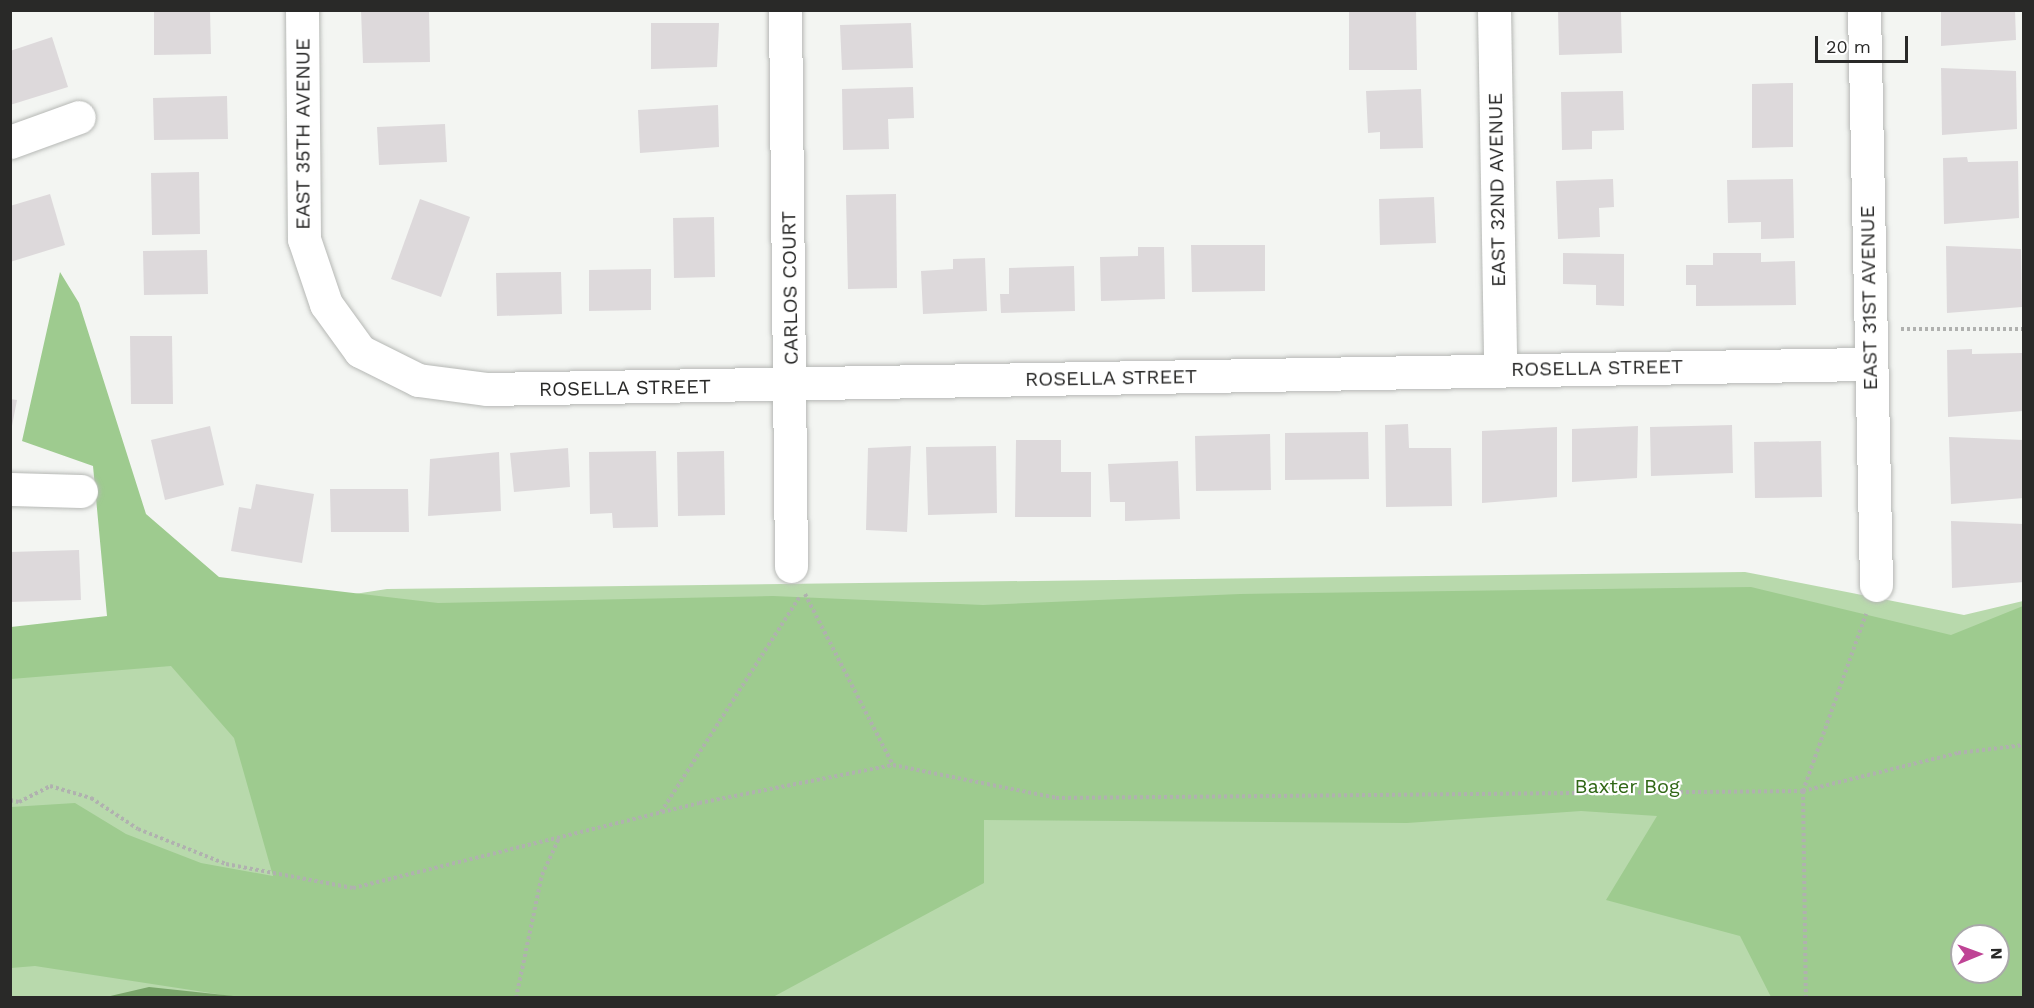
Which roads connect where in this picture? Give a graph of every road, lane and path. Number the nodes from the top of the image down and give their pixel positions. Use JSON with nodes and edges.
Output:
{"nodes":[{"id":1,"x":302,"y":10,"type":"edge"},
{"id":2,"x":785,"y":10,"type":"edge"},
{"id":3,"x":1494,"y":10,"type":"edge"},
{"id":4,"x":1864,"y":10,"type":"edge"},
{"id":5,"x":79,"y":117,"type":"dead end"},
{"id":6,"x":10,"y":142,"type":"edge"},
{"id":7,"x":1870,"y":329,"type":"junction"},
{"id":8,"x":2024,"y":329,"type":"edge"},
{"id":9,"x":360,"y":351,"type":"joint"},
{"id":10,"x":1870,"y":364,"type":"junction"},
{"id":11,"x":1500,"y":369,"type":"junction"},
{"id":12,"x":792,"y":385,"type":"junction"},
{"id":13,"x":10,"y":489,"type":"edge"},
{"id":14,"x":81,"y":491,"type":"dead end"},
{"id":15,"x":797,"y":579,"type":"junction"},
{"id":16,"x":1876,"y":585,"type":"joint"},
{"id":17,"x":2024,"y":745,"type":"edge"},
{"id":18,"x":893,"y":765,"type":"junction"},
{"id":19,"x":1803,"y":791,"type":"junction"},
{"id":20,"x":10,"y":800,"type":"edge"},
{"id":21,"x":661,"y":812,"type":"junction"},
{"id":22,"x":559,"y":837,"type":"junction"},
{"id":23,"x":516,"y":998,"type":"edge"},
{"id":24,"x":1806,"y":998,"type":"edge"}],
"edges":[{"from":1,"to":9,"type":"street","name":"EAST 35TH AVENUE"},
{"from":2,"to":12,"type":"street","name":"CARLOS COURT"},
{"from":3,"to":11,"type":"street","name":"EAST 32ND AVENUE"},
{"from":4,"to":7,"type":"street","name":"EAST 31ST AVENUE"},
{"from":5,"to":6,"type":"street"},
{"from":7,"to":8,"type":"path"},
{"from":7,"to":10,"type":"street","name":"EAST 31ST AVENUE"},
{"from":9,"to":12,"type":"street","name":"ROSELLA STREET"},
{"from":10,"to":11,"type":"street","name":"ROSELLA STREET"},
{"from":10,"to":16,"type":"street","name":"EAST 31ST AVENUE"},
{"from":11,"to":12,"type":"street","name":"ROSELLA STREET"},
{"from":12,"to":15,"type":"street","name":"CARLOS COURT"},
{"from":13,"to":14,"type":"street"},
{"from":15,"to":18,"type":"path"},
{"from":15,"to":21,"type":"path"},
{"from":16,"to":19,"type":"path"},
{"from":17,"to":19,"type":"path"},
{"from":18,"to":19,"type":"path"},
{"from":18,"to":21,"type":"path"},
{"from":19,"to":24,"type":"path"},
{"from":20,"to":22,"type":"path"},
{"from":21,"to":22,"type":"path"},
{"from":22,"to":23,"type":"path"}]}
